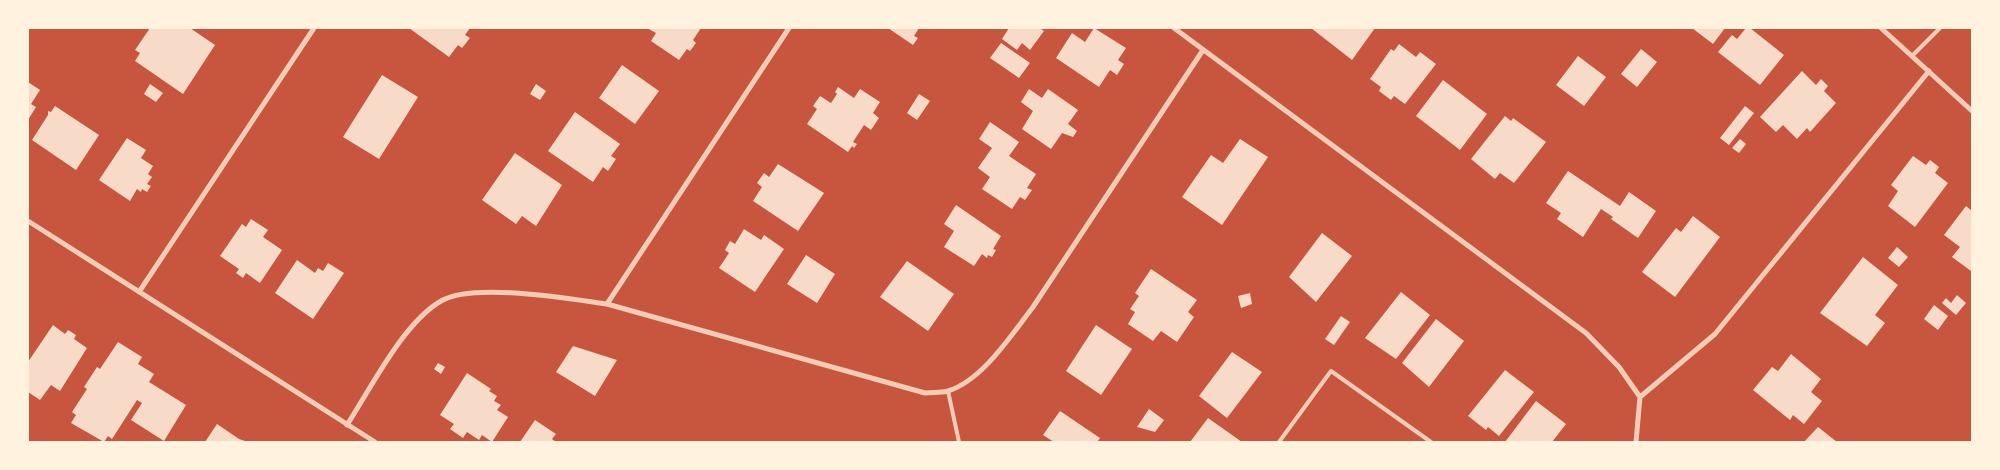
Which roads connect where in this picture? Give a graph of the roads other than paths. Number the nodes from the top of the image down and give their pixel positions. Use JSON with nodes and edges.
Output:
{"nodes":[{"id":1,"x":314,"y":28,"type":"edge"},
{"id":2,"x":789,"y":28,"type":"edge"},
{"id":3,"x":1174,"y":28,"type":"edge"},
{"id":4,"x":1881,"y":28,"type":"edge"},
{"id":5,"x":1940,"y":28,"type":"edge"},
{"id":6,"x":1203,"y":50,"type":"junction"},
{"id":7,"x":1912,"y":56,"type":"junction"},
{"id":8,"x":1929,"y":71,"type":"junction"},
{"id":9,"x":1972,"y":110,"type":"edge"},
{"id":10,"x":28,"y":221,"type":"edge"},
{"id":11,"x":139,"y":292,"type":"junction"},
{"id":12,"x":607,"y":304,"type":"junction"},
{"id":13,"x":948,"y":391,"type":"junction"},
{"id":14,"x":1640,"y":397,"type":"junction"},
{"id":15,"x":347,"y":425,"type":"junction"},
{"id":16,"x":375,"y":442,"type":"edge"},
{"id":17,"x":958,"y":442,"type":"edge"},
{"id":18,"x":1279,"y":442,"type":"edge"},
{"id":19,"x":1431,"y":442,"type":"edge"},
{"id":20,"x":1636,"y":442,"type":"edge"}],
"edges":[{"from":1,"to":11,"type":"street"},
{"from":2,"to":12,"type":"street"},
{"from":3,"to":6,"type":"street"},
{"from":4,"to":7,"type":"street"},
{"from":5,"to":7,"type":"lane"},
{"from":6,"to":13,"type":"street"},
{"from":6,"to":14,"type":"street"},
{"from":7,"to":8,"type":"street"},
{"from":8,"to":9,"type":"street"},
{"from":8,"to":14,"type":"street"},
{"from":10,"to":11,"type":"street"},
{"from":11,"to":15,"type":"street"},
{"from":12,"to":13,"type":"street"},
{"from":12,"to":15,"type":"street"},
{"from":13,"to":17,"type":"lane"},
{"from":14,"to":20,"type":"street"},
{"from":15,"to":16,"type":"street"},
{"from":18,"to":19,"type":"lane"}]}
